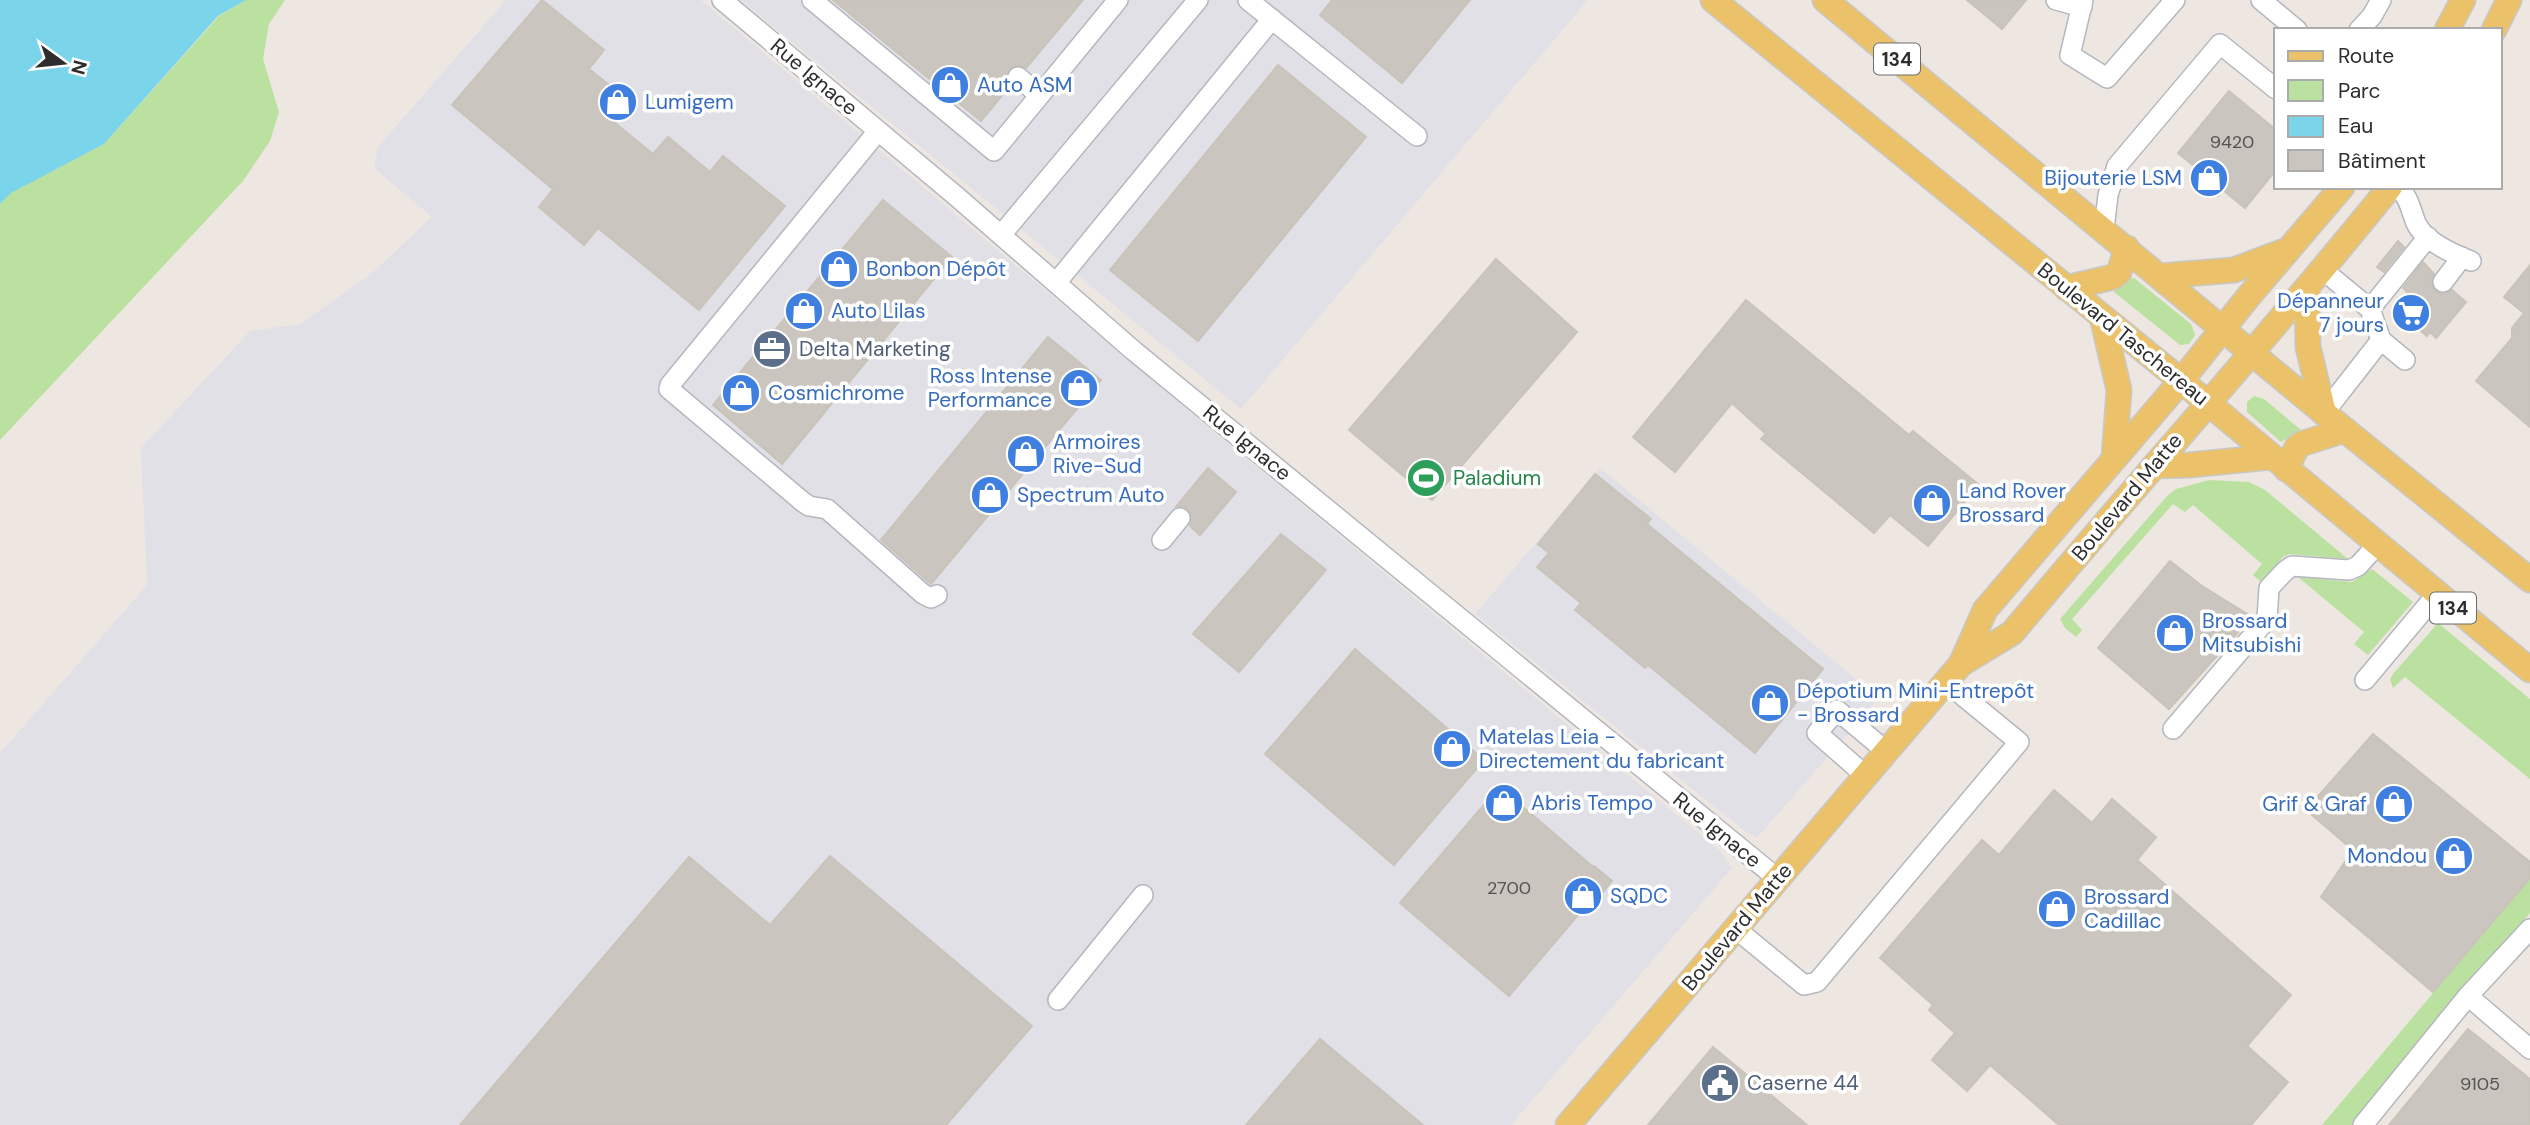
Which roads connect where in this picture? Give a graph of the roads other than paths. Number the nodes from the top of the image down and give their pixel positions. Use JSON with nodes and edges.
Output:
{"nodes":[{"id":1,"x":722,"y":0,"type":"edge"},
{"id":2,"x":811,"y":0,"type":"edge"},
{"id":3,"x":1118,"y":0,"type":"edge"},
{"id":4,"x":1198,"y":0,"type":"edge"},
{"id":5,"x":1248,"y":0,"type":"edge"},
{"id":6,"x":1713,"y":0,"type":"edge"},
{"id":7,"x":1826,"y":0,"type":"edge"},
{"id":8,"x":2056,"y":0,"type":"edge"},
{"id":9,"x":2175,"y":0,"type":"edge"},
{"id":10,"x":2261,"y":0,"type":"edge"},
{"id":11,"x":2381,"y":0,"type":"edge"},
{"id":12,"x":2463,"y":0,"type":"edge"},
{"id":13,"x":2509,"y":0,"type":"edge"},
{"id":14,"x":2082,"y":4,"type":"edge"},
{"id":15,"x":1272,"y":19,"type":"junction"},
{"id":16,"x":2295,"y":28,"type":"edge"},
{"id":17,"x":2361,"y":28,"type":"edge"},
{"id":18,"x":2448,"y":28,"type":"edge"},
{"id":19,"x":2495,"y":28,"type":"edge"},
{"id":20,"x":1018,"y":77,"type":"dead end"},
{"id":21,"x":2274,"y":87,"type":"edge"},
{"id":22,"x":1039,"y":96,"type":"junction"},
{"id":23,"x":878,"y":131,"type":"junction"},
{"id":24,"x":1417,"y":136,"type":"dead end"},
{"id":25,"x":2340,"y":189,"type":"edge"},
{"id":26,"x":2387,"y":189,"type":"edge"},
{"id":27,"x":2400,"y":189,"type":"edge"},
{"id":28,"x":2104,"y":229,"type":"junction"},
{"id":29,"x":1001,"y":235,"type":"junction"},
{"id":30,"x":2428,"y":237,"type":"junction"},
{"id":31,"x":2127,"y":248,"type":"junction"},
{"id":32,"x":2287,"y":250,"type":"junction"},
{"id":33,"x":2323,"y":270,"type":"junction"},
{"id":34,"x":2161,"y":276,"type":"junction"},
{"id":35,"x":2442,"y":282,"type":"dead end"},
{"id":36,"x":1056,"y":283,"type":"junction"},
{"id":37,"x":2067,"y":288,"type":"junction"},
{"id":38,"x":2307,"y":289,"type":"junction"},
{"id":39,"x":2370,"y":309,"type":"junction"},
{"id":40,"x":2102,"y":317,"type":"junction"},
{"id":41,"x":2224,"y":329,"type":"junction"},
{"id":42,"x":2381,"y":340,"type":"junction"},
{"id":43,"x":2251,"y":352,"type":"junction"},
{"id":44,"x":2405,"y":360,"type":"dead end"},
{"id":45,"x":2181,"y":381,"type":"junction"},
{"id":46,"x":2207,"y":403,"type":"junction"},
{"id":47,"x":2324,"y":413,"type":"junction"},
{"id":48,"x":2345,"y":430,"type":"junction"},
{"id":49,"x":2114,"y":458,"type":"junction"},
{"id":50,"x":2279,"y":463,"type":"junction"},
{"id":51,"x":2154,"y":466,"type":"junction"},
{"id":52,"x":1180,"y":518,"type":"dead end"},
{"id":53,"x":1162,"y":540,"type":"dead end"},
{"id":54,"x":2377,"y":545,"type":"junction"},
{"id":55,"x":2530,"y":580,"type":"edge"},
{"id":56,"x":2437,"y":594,"type":"junction"},
{"id":57,"x":937,"y":595,"type":"dead end"},
{"id":58,"x":2530,"y":670,"type":"edge"},
{"id":59,"x":1954,"y":673,"type":"junction"},
{"id":60,"x":2365,"y":680,"type":"dead end"},
{"id":61,"x":2173,"y":729,"type":"dead end"},
{"id":62,"x":1887,"y":752,"type":"junction"},
{"id":63,"x":1866,"y":776,"type":"junction"},
{"id":64,"x":1778,"y":879,"type":"junction"},
{"id":65,"x":1143,"y":895,"type":"dead end"},
{"id":66,"x":1735,"y":929,"type":"junction"},
{"id":67,"x":2530,"y":929,"type":"edge"},
{"id":68,"x":2468,"y":996,"type":"junction"},
{"id":69,"x":1058,"y":1000,"type":"dead end"},
{"id":70,"x":2530,"y":1049,"type":"edge"},
{"id":71,"x":1568,"y":1125,"type":"edge"},
{"id":72,"x":2363,"y":1125,"type":"edge"}],
"edges":[{"from":1,"to":23,"type":"street","name":"Rue Ignace"},
{"from":2,"to":22,"type":"street"},
{"from":3,"to":22,"type":"street"},
{"from":4,"to":29,"type":"street"},
{"from":5,"to":15,"type":"street"},
{"from":6,"to":37,"type":"main road","name":"Boulevard Taschereau","number":"134"},
{"from":7,"to":28,"type":"main road","number":"134"},
{"from":8,"to":14,"type":"street"},
{"from":9,"to":14,"type":"street"},
{"from":10,"to":16,"type":"street"},
{"from":11,"to":17,"type":"street"},
{"from":12,"to":18,"type":"main road"},
{"from":13,"to":19,"type":"main road"},
{"from":15,"to":24,"type":"street"},
{"from":15,"to":36,"type":"street"},
{"from":20,"to":22,"type":"street"},
{"from":21,"to":28,"type":"street"},
{"from":23,"to":29,"type":"street","name":"Rue Ignace"},
{"from":23,"to":57,"type":"street"},
{"from":25,"to":32,"type":"main road","name":"Boulevard Matte"},
{"from":26,"to":33,"type":"main road","name":"Boulevard Matte"},
{"from":27,"to":30,"type":"street"},
{"from":28,"to":31,"type":"main road","number":"134"},
{"from":29,"to":36,"type":"street","name":"Rue Ignace"},
{"from":30,"to":35,"type":"street"},
{"from":30,"to":39,"type":"street"},
{"from":31,"to":34,"type":"main road","number":"134"},
{"from":31,"to":37,"type":"main road"},
{"from":32,"to":34,"type":"main road"},
{"from":32,"to":41,"type":"main road","name":"Boulevard Matte"},
{"from":33,"to":38,"type":"main road","name":"Boulevard Matte"},
{"from":33,"to":39,"type":"street"},
{"from":34,"to":41,"type":"main road","number":"134"},
{"from":36,"to":64,"type":"street","name":"Rue Ignace"},
{"from":37,"to":40,"type":"main road","name":"Boulevard Taschereau","number":"134"},
{"from":38,"to":43,"type":"main road","name":"Boulevard Matte"},
{"from":38,"to":47,"type":"main road"},
{"from":39,"to":42,"type":"street"},
{"from":40,"to":45,"type":"main road","name":"Boulevard Taschereau","number":"134"},
{"from":40,"to":49,"type":"main road"},
{"from":41,"to":43,"type":"main road","number":"134"},
{"from":41,"to":45,"type":"main road","name":"Boulevard Matte"},
{"from":42,"to":44,"type":"street"},
{"from":42,"to":47,"type":"street"},
{"from":43,"to":46,"type":"main road","name":"Boulevard Matte"},
{"from":43,"to":47,"type":"main road","number":"134"},
{"from":45,"to":46,"type":"main road","name":"Boulevard Taschereau","number":"134"},
{"from":45,"to":49,"type":"main road","name":"Boulevard Matte"},
{"from":46,"to":50,"type":"main road","name":"Boulevard Taschereau","number":"134"},
{"from":46,"to":51,"type":"main road","name":"Boulevard Matte"},
{"from":47,"to":48,"type":"main road","number":"134"},
{"from":48,"to":50,"type":"main road"},
{"from":48,"to":55,"type":"main road","number":"134"},
{"from":49,"to":59,"type":"main road","name":"Boulevard Matte"},
{"from":50,"to":51,"type":"main road"},
{"from":50,"to":54,"type":"main road","name":"Boulevard Taschereau","number":"134"},
{"from":51,"to":59,"type":"main road","name":"Boulevard Matte"},
{"from":52,"to":53,"type":"street"},
{"from":54,"to":56,"type":"main road","name":"Boulevard Taschereau","number":"134"},
{"from":54,"to":61,"type":"street"},
{"from":56,"to":58,"type":"main road","name":"Boulevard Taschereau","number":"134"},
{"from":56,"to":60,"type":"street"},
{"from":59,"to":62,"type":"main road","name":"Boulevard Matte"},
{"from":59,"to":66,"type":"street"},
{"from":62,"to":63,"type":"main road","name":"Boulevard Matte"},
{"from":62,"to":63,"type":"street"},
{"from":63,"to":64,"type":"main road","name":"Boulevard Matte"},
{"from":64,"to":66,"type":"main road","name":"Boulevard Matte"},
{"from":65,"to":69,"type":"street"},
{"from":66,"to":71,"type":"main road","name":"Boulevard Matte"},
{"from":67,"to":68,"type":"street"},
{"from":68,"to":70,"type":"street"},
{"from":68,"to":72,"type":"street"}]}
